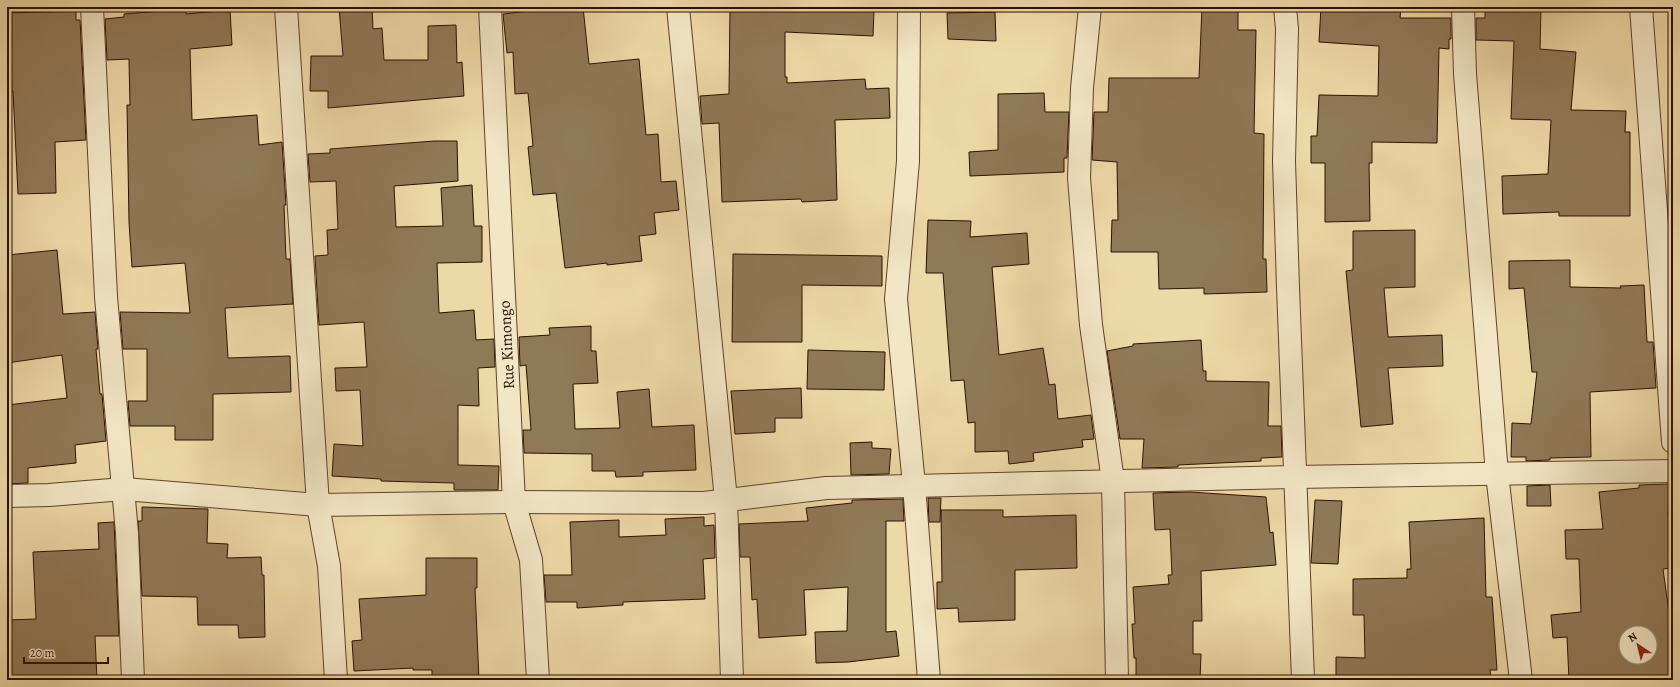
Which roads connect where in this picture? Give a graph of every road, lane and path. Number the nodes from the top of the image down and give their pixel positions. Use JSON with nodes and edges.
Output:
{"nodes":[{"id":1,"x":92,"y":7,"type":"edge"},
{"id":2,"x":286,"y":7,"type":"edge"},
{"id":3,"x":490,"y":7,"type":"edge"},
{"id":4,"x":678,"y":7,"type":"edge"},
{"id":5,"x":909,"y":7,"type":"edge"},
{"id":6,"x":1090,"y":7,"type":"edge"},
{"id":7,"x":1285,"y":7,"type":"edge"},
{"id":8,"x":1463,"y":7,"type":"edge"},
{"id":9,"x":1641,"y":7,"type":"edge"},
{"id":10,"x":1673,"y":442,"type":"edge"},
{"id":11,"x":1673,"y":471,"type":"edge"},
{"id":12,"x":1497,"y":474,"type":"junction"},
{"id":13,"x":1295,"y":477,"type":"junction"},
{"id":14,"x":1112,"y":481,"type":"junction"},
{"id":15,"x":914,"y":485,"type":"junction"},
{"id":16,"x":124,"y":489,"type":"junction"},
{"id":17,"x":7,"y":496,"type":"edge"},
{"id":18,"x":726,"y":500,"type":"junction"},
{"id":19,"x":514,"y":502,"type":"junction"},
{"id":20,"x":318,"y":505,"type":"junction"},
{"id":21,"x":132,"y":680,"type":"edge"},
{"id":22,"x":336,"y":680,"type":"edge"},
{"id":23,"x":538,"y":680,"type":"edge"},
{"id":24,"x":732,"y":680,"type":"edge"},
{"id":25,"x":929,"y":680,"type":"edge"},
{"id":26,"x":1117,"y":680,"type":"edge"},
{"id":27,"x":1303,"y":680,"type":"edge"},
{"id":28,"x":1521,"y":680,"type":"edge"}],
"edges":[{"from":1,"to":16,"type":"street"},
{"from":2,"to":20,"type":"street"},
{"from":3,"to":19,"type":"street","name":"Rue Kimongo"},
{"from":4,"to":18,"type":"street"},
{"from":5,"to":15,"type":"street"},
{"from":6,"to":14,"type":"street"},
{"from":7,"to":13,"type":"street"},
{"from":8,"to":12,"type":"street"},
{"from":9,"to":10,"type":"street"},
{"from":11,"to":12,"type":"street"},
{"from":12,"to":13,"type":"street"},
{"from":12,"to":28,"type":"street"},
{"from":13,"to":14,"type":"street"},
{"from":13,"to":27,"type":"street"},
{"from":14,"to":15,"type":"street"},
{"from":14,"to":26,"type":"street"},
{"from":15,"to":18,"type":"street"},
{"from":15,"to":25,"type":"street"},
{"from":16,"to":17,"type":"street"},
{"from":16,"to":20,"type":"street"},
{"from":16,"to":21,"type":"street"},
{"from":18,"to":19,"type":"street"},
{"from":18,"to":24,"type":"street"},
{"from":19,"to":20,"type":"street"},
{"from":19,"to":23,"type":"street","name":"Rue Kimongo"},
{"from":20,"to":22,"type":"street"}]}
